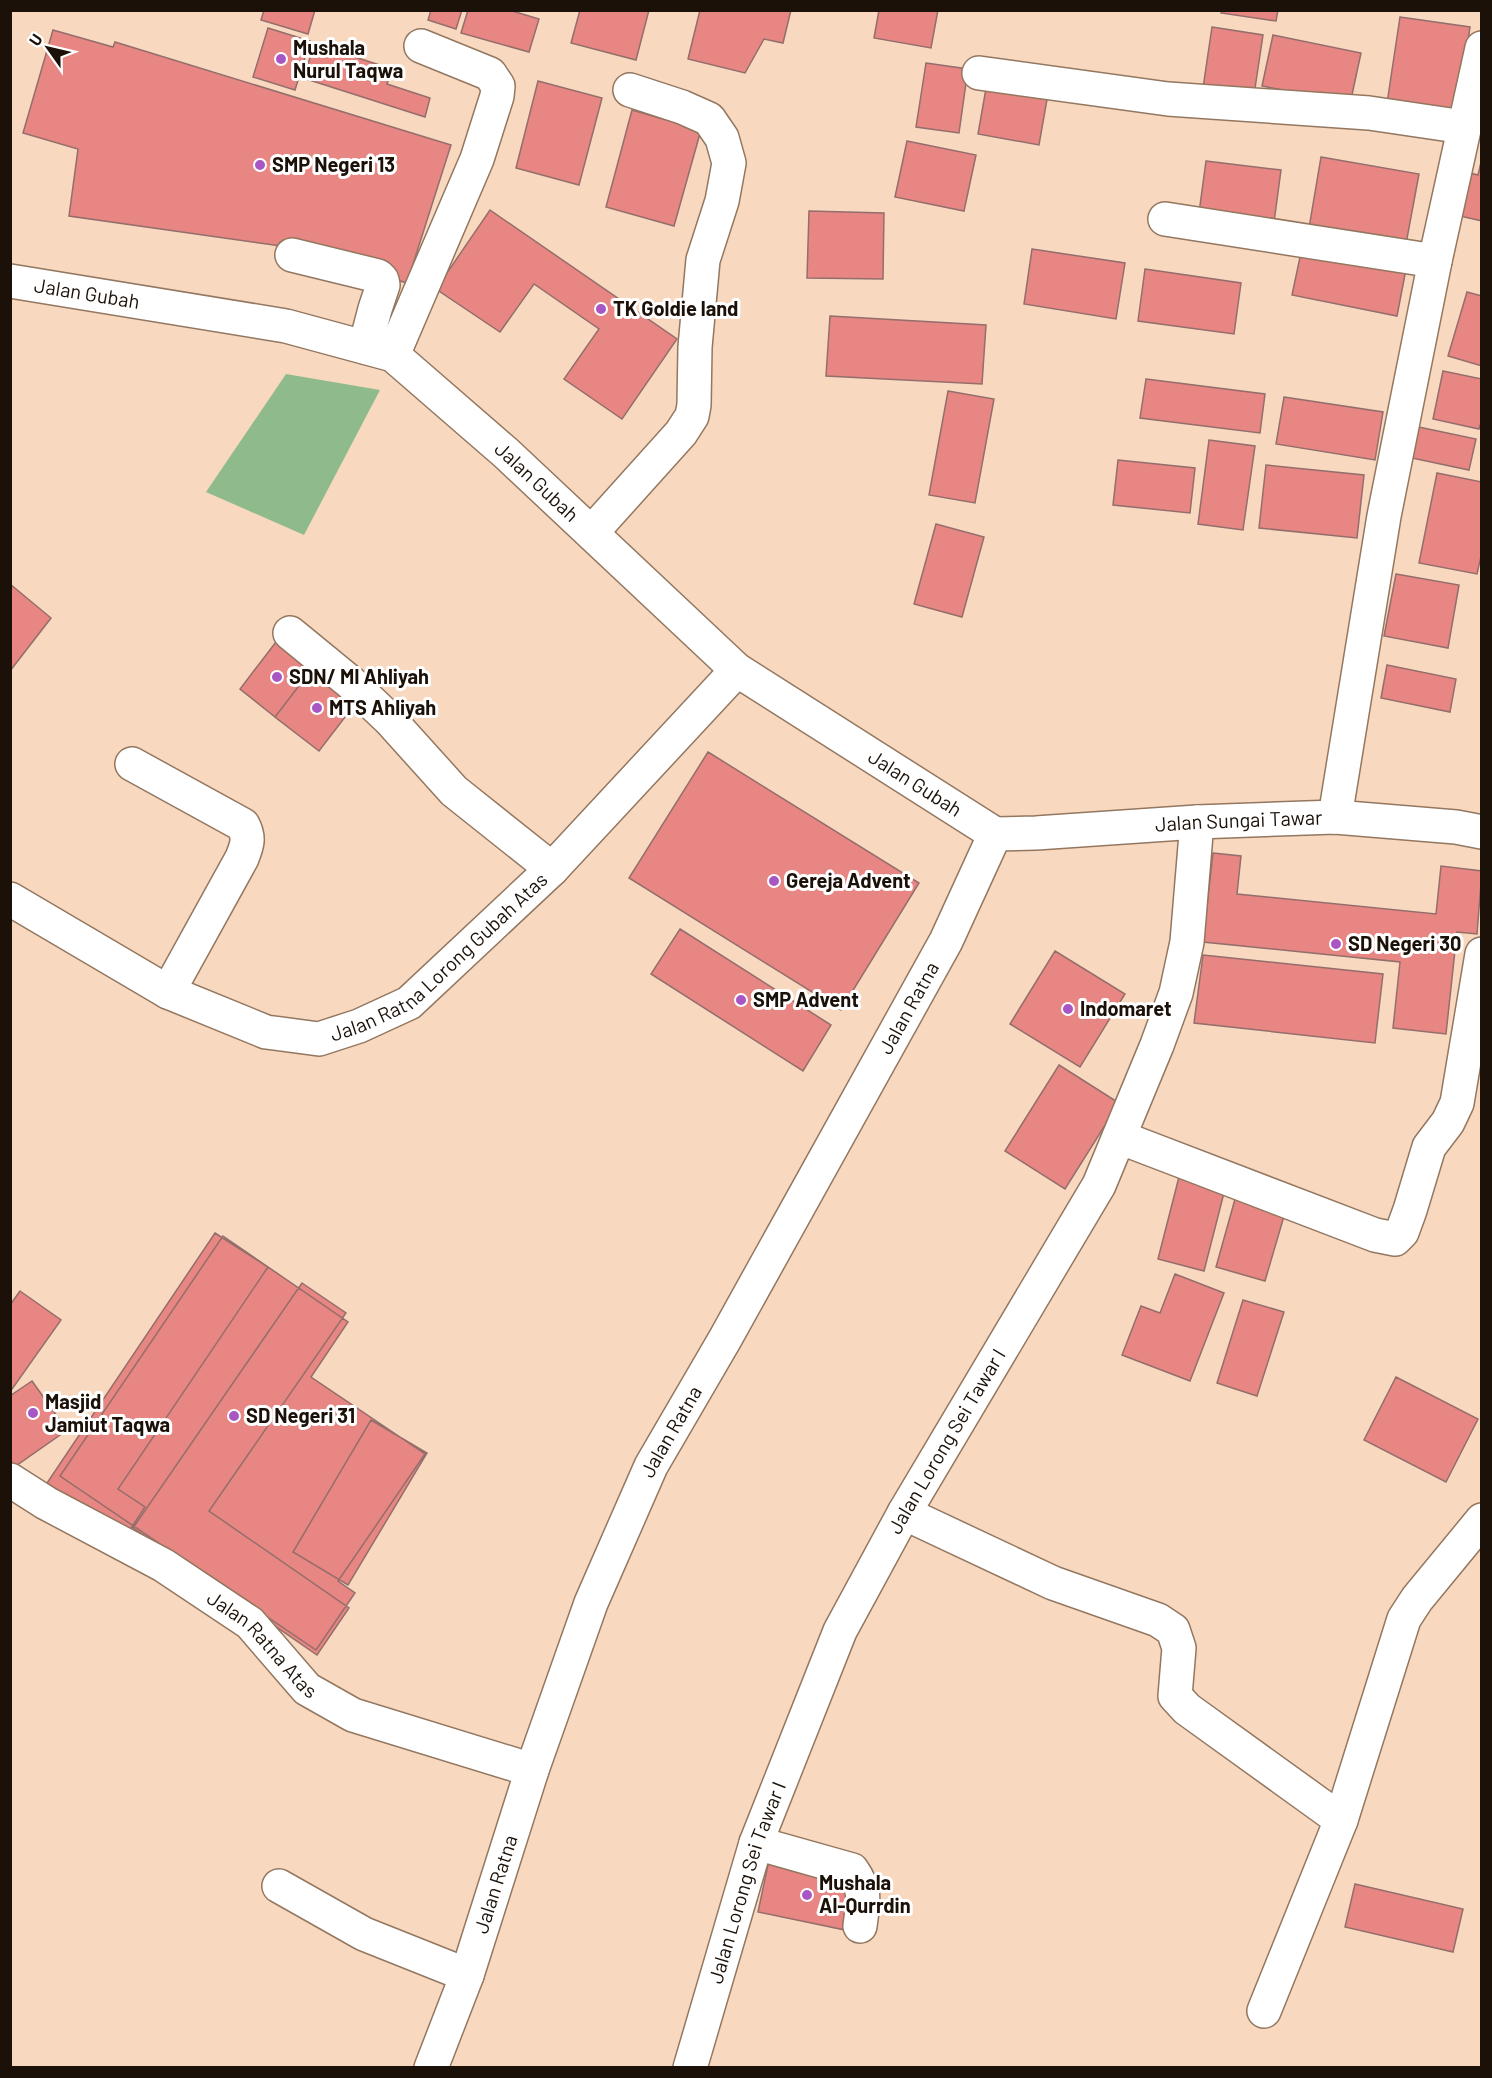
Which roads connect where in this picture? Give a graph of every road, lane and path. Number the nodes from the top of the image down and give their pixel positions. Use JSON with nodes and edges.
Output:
{"nodes":[{"id":1,"x":421,"y":46,"type":"dead end"},
{"id":2,"x":1482,"y":48,"type":"edge"},
{"id":3,"x":980,"y":73,"type":"dead end"},
{"id":4,"x":630,"y":90,"type":"dead end"},
{"id":5,"x":1471,"y":114,"type":"edge"},
{"id":6,"x":1165,"y":219,"type":"dead end"},
{"id":7,"x":292,"y":255,"type":"dead end"},
{"id":8,"x":1435,"y":261,"type":"junction"},
{"id":9,"x":10,"y":281,"type":"edge"},
{"id":10,"x":379,"y":351,"type":"junction"},
{"id":11,"x":592,"y":532,"type":"junction"},
{"id":12,"x":290,"y":633,"type":"dead end"},
{"id":13,"x":738,"y":670,"type":"junction"},
{"id":14,"x":132,"y":764,"type":"dead end"},
{"id":15,"x":1335,"y":817,"type":"junction"},
{"id":16,"x":1197,"y":822,"type":"junction"},
{"id":17,"x":1482,"y":832,"type":"edge"},
{"id":18,"x":995,"y":834,"type":"junction"},
{"id":19,"x":552,"y":868,"type":"junction"},
{"id":20,"x":10,"y":899,"type":"edge"},
{"id":21,"x":1482,"y":954,"type":"edge"},
{"id":22,"x":168,"y":992,"type":"junction"},
{"id":23,"x":1119,"y":1137,"type":"junction"},
{"id":24,"x":10,"y":1480,"type":"edge"},
{"id":25,"x":903,"y":1513,"type":"junction"},
{"id":26,"x":1482,"y":1520,"type":"edge"},
{"id":27,"x":532,"y":1770,"type":"junction"},
{"id":28,"x":1341,"y":1821,"type":"junction"},
{"id":29,"x":756,"y":1844,"type":"junction"},
{"id":30,"x":279,"y":1886,"type":"dead end"},
{"id":31,"x":860,"y":1926,"type":"dead end"},
{"id":32,"x":467,"y":1975,"type":"junction"},
{"id":33,"x":1264,"y":2011,"type":"dead end"},
{"id":34,"x":431,"y":2067,"type":"edge"},
{"id":35,"x":690,"y":2067,"type":"edge"}],
"edges":[{"from":1,"to":10,"type":"street"},
{"from":2,"to":5,"type":"street"},
{"from":3,"to":5,"type":"street"},
{"from":4,"to":11,"type":"street"},
{"from":5,"to":8,"type":"street"},
{"from":6,"to":8,"type":"street"},
{"from":7,"to":10,"type":"street"},
{"from":8,"to":15,"type":"street"},
{"from":9,"to":10,"type":"street","name":"Jalan Gubah"},
{"from":10,"to":11,"type":"street","name":"Jalan Gubah"},
{"from":11,"to":13,"type":"street","name":"Jalan Gubah"},
{"from":12,"to":19,"type":"street"},
{"from":13,"to":18,"type":"street","name":"Jalan Gubah"},
{"from":13,"to":19,"type":"street","name":"Jalan Ratna Lorong Gubah Atas"},
{"from":14,"to":22,"type":"street"},
{"from":15,"to":16,"type":"street","name":"Jalan Sungai Tawar"},
{"from":15,"to":17,"type":"street","name":"Jalan Sungai Tawar"},
{"from":16,"to":18,"type":"street","name":"Jalan Sungai Tawar"},
{"from":16,"to":23,"type":"street","name":"Jalan Lorong Sei Tawar I"},
{"from":18,"to":27,"type":"street","name":"Jalan Ratna"},
{"from":19,"to":22,"type":"street","name":"Jalan Ratna Lorong Gubah Atas"},
{"from":20,"to":22,"type":"street","name":"Jalan Ratna Lorong Gubah Atas"},
{"from":21,"to":23,"type":"street"},
{"from":23,"to":25,"type":"street","name":"Jalan Lorong Sei Tawar I"},
{"from":24,"to":27,"type":"street","name":"Jalan Ratna Atas"},
{"from":25,"to":28,"type":"street"},
{"from":25,"to":29,"type":"street","name":"Jalan Lorong Sei Tawar I"},
{"from":26,"to":28,"type":"street"},
{"from":27,"to":32,"type":"street","name":"Jalan Ratna"},
{"from":28,"to":33,"type":"street"},
{"from":29,"to":31,"type":"street"},
{"from":29,"to":35,"type":"street","name":"Jalan Lorong Sei Tawar I"},
{"from":30,"to":32,"type":"street"},
{"from":32,"to":34,"type":"street","name":"Jalan Ratna"}]}
